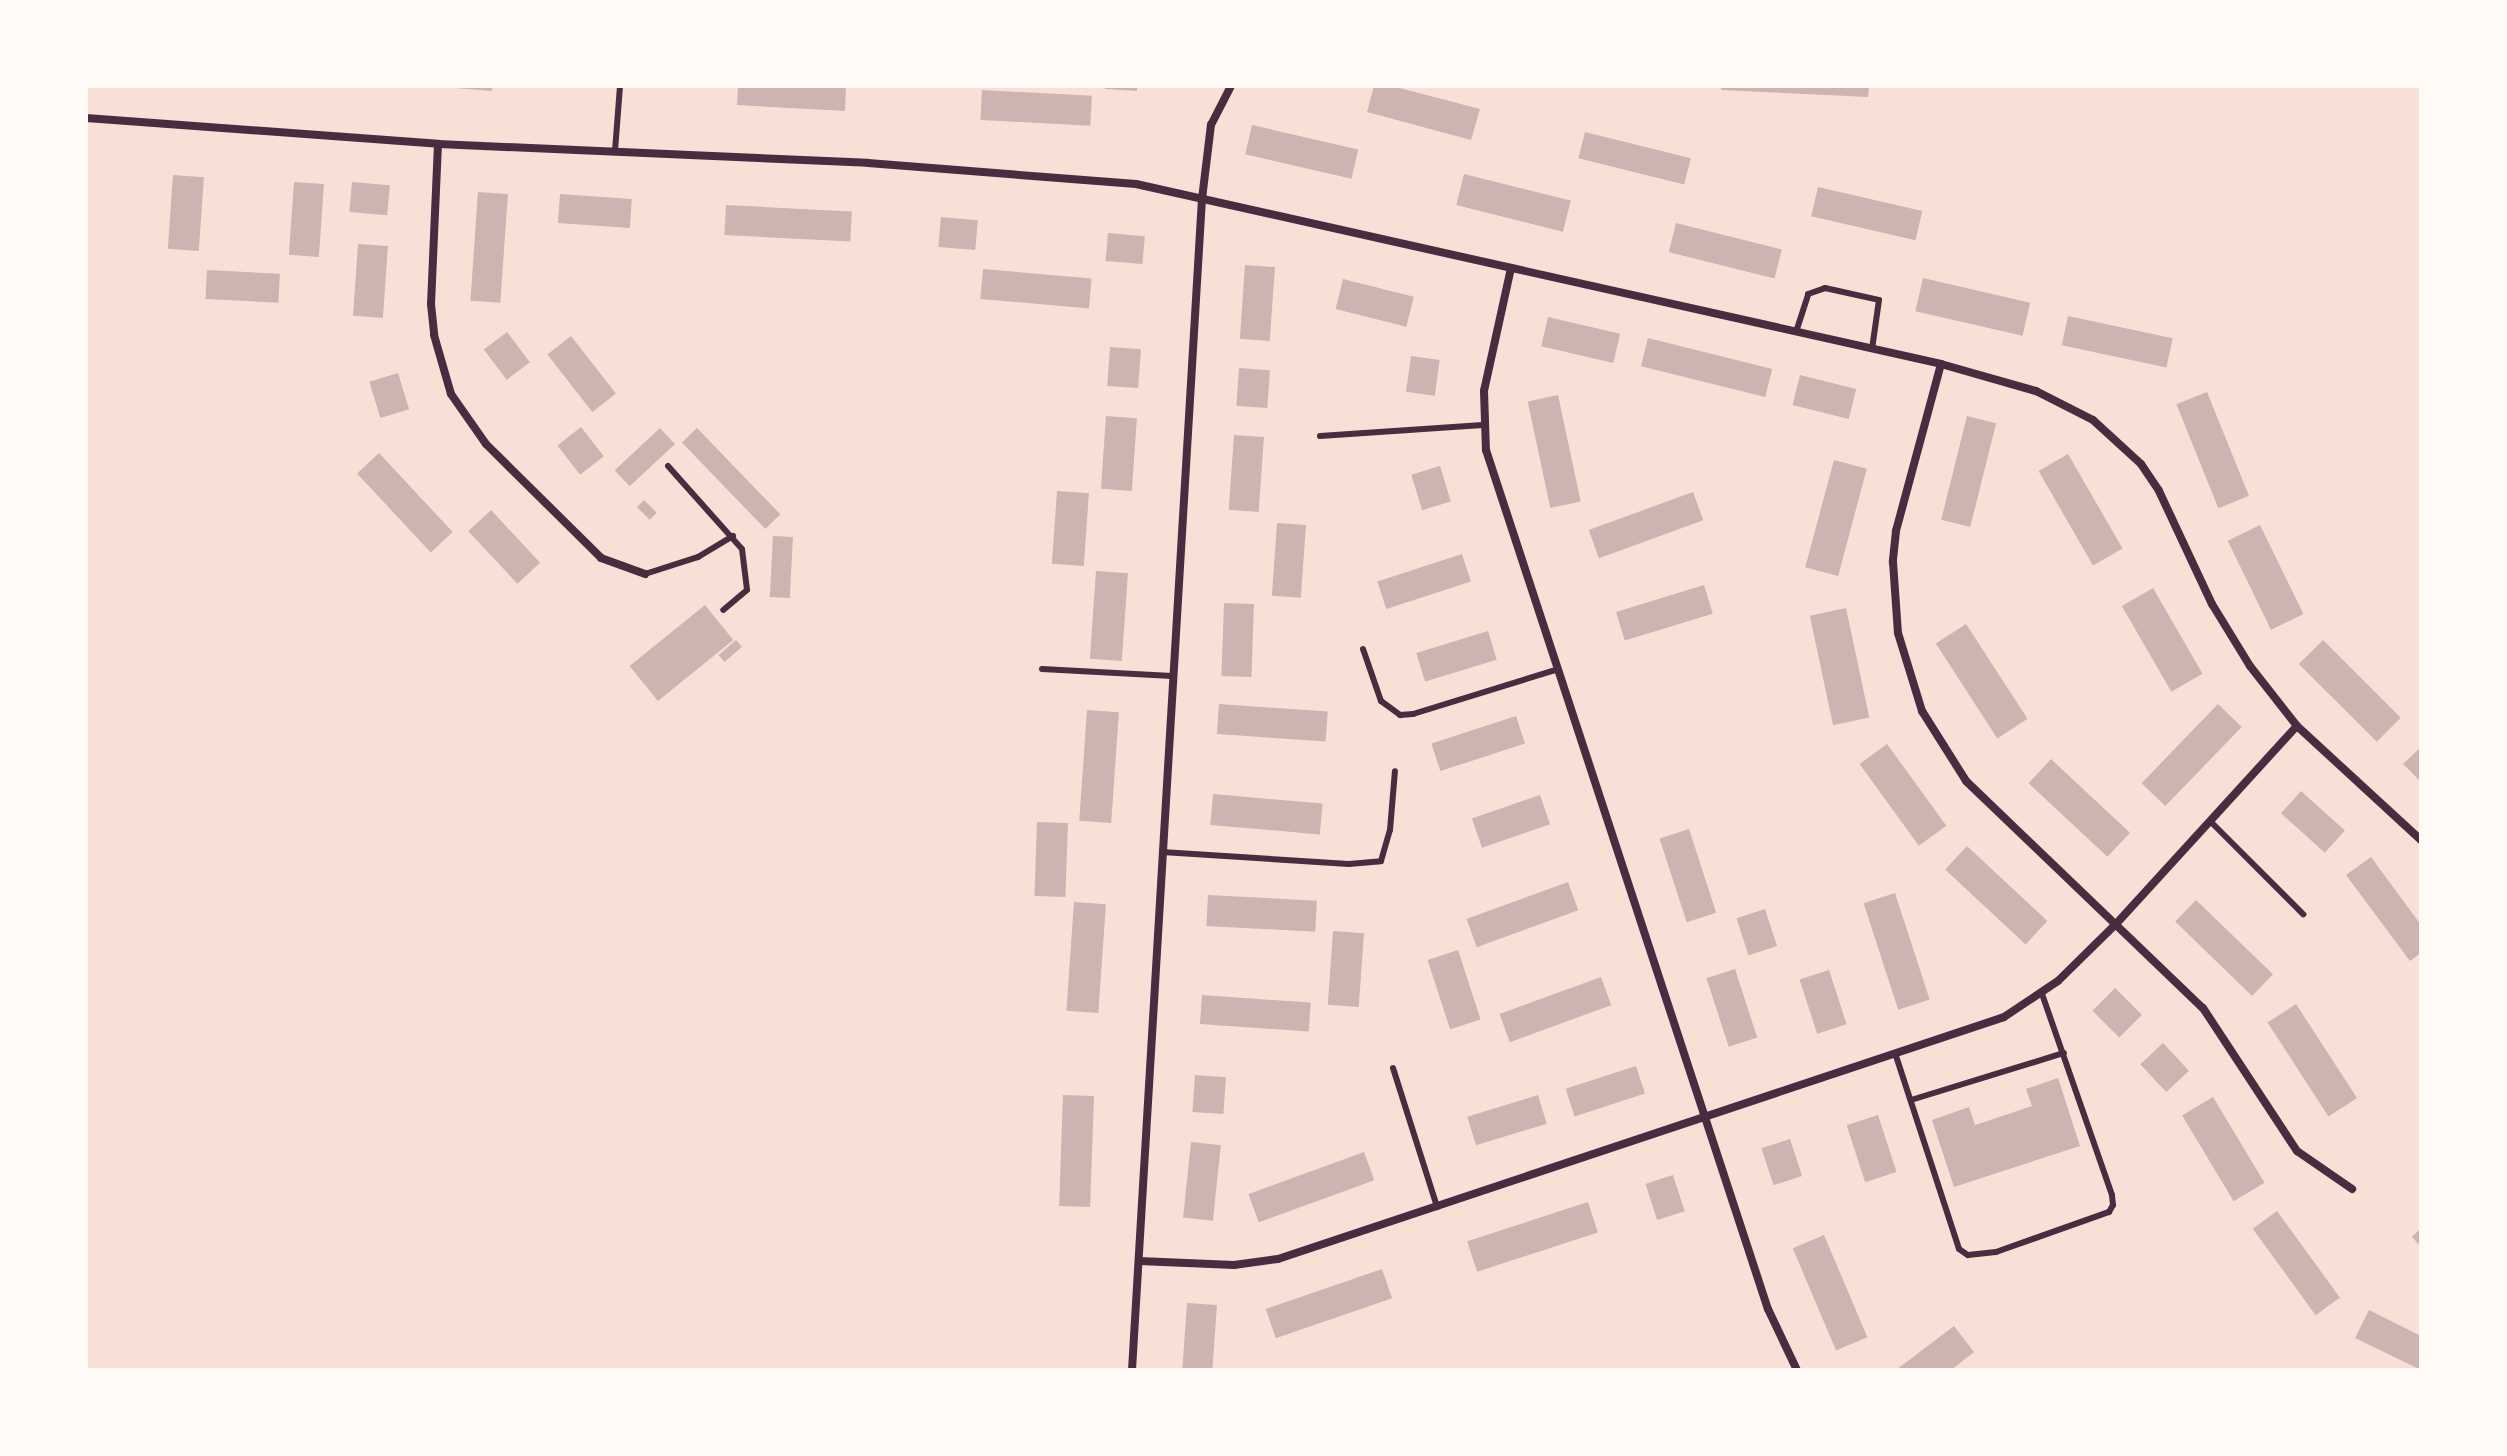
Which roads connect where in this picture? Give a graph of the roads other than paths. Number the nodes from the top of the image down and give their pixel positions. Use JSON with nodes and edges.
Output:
{"nodes":[{"id":1,"x":620,"y":86,"type":"edge"},
{"id":2,"x":1231,"y":86,"type":"edge"},
{"id":3,"x":86,"y":118,"type":"edge"},
{"id":4,"x":438,"y":144,"type":"junction"},
{"id":5,"x":615,"y":151,"type":"junction"},
{"id":6,"x":1202,"y":199,"type":"junction"},
{"id":7,"x":1511,"y":268,"type":"junction"},
{"id":8,"x":1796,"y":332,"type":"junction"},
{"id":9,"x":1872,"y":349,"type":"junction"},
{"id":10,"x":1941,"y":364,"type":"junction"},
{"id":11,"x":1483,"y":425,"type":"junction"},
{"id":12,"x":1320,"y":436,"type":"dead end"},
{"id":13,"x":668,"y":466,"type":"dead end"},
{"id":14,"x":733,"y":536,"type":"junction"},
{"id":15,"x":645,"y":574,"type":"joint"},
{"id":16,"x":723,"y":610,"type":"dead end"},
{"id":17,"x":1363,"y":649,"type":"dead end"},
{"id":18,"x":1042,"y":669,"type":"dead end"},
{"id":19,"x":1558,"y":669,"type":"junction"},
{"id":20,"x":1172,"y":676,"type":"junction"},
{"id":21,"x":2297,"y":726,"type":"junction"},
{"id":22,"x":1395,"y":771,"type":"dead end"},
{"id":23,"x":2210,"y":821,"type":"junction"},
{"id":24,"x":2421,"y":840,"type":"edge"},
{"id":25,"x":1162,"y":852,"type":"junction"},
{"id":26,"x":2303,"y":914,"type":"dead end"},
{"id":27,"x":2116,"y":924,"type":"junction"},
{"id":28,"x":2042,"y":994,"type":"junction"},
{"id":29,"x":2064,"y":1053,"type":"junction"},
{"id":30,"x":1896,"y":1056,"type":"junction"},
{"id":31,"x":1393,"y":1068,"type":"dead end"},
{"id":32,"x":1911,"y":1100,"type":"junction"},
{"id":33,"x":1705,"y":1120,"type":"junction"},
{"id":34,"x":2352,"y":1189,"type":"dead end"},
{"id":35,"x":1437,"y":1207,"type":"junction"},
{"id":36,"x":1139,"y":1261,"type":"junction"},
{"id":37,"x":1132,"y":1370,"type":"edge"},
{"id":38,"x":1797,"y":1370,"type":"edge"}],
"edges":[{"from":1,"to":5,"type":"lane"},
{"from":2,"to":6,"type":"street"},
{"from":3,"to":4,"type":"street"},
{"from":4,"to":5,"type":"street"},
{"from":4,"to":15,"type":"street"},
{"from":5,"to":6,"type":"street"},
{"from":6,"to":7,"type":"street"},
{"from":6,"to":20,"type":"street"},
{"from":7,"to":8,"type":"street"},
{"from":7,"to":11,"type":"street"},
{"from":8,"to":9,"type":"street"},
{"from":8,"to":9,"type":"lane"},
{"from":9,"to":10,"type":"street"},
{"from":10,"to":21,"type":"street"},
{"from":10,"to":27,"type":"street"},
{"from":11,"to":12,"type":"lane"},
{"from":11,"to":19,"type":"street"},
{"from":13,"to":14,"type":"lane"},
{"from":14,"to":15,"type":"lane"},
{"from":14,"to":16,"type":"lane"},
{"from":17,"to":19,"type":"lane"},
{"from":18,"to":20,"type":"lane"},
{"from":19,"to":33,"type":"street"},
{"from":20,"to":25,"type":"street"},
{"from":21,"to":23,"type":"street"},
{"from":21,"to":24,"type":"street"},
{"from":22,"to":25,"type":"lane"},
{"from":23,"to":26,"type":"lane"},
{"from":23,"to":27,"type":"street"},
{"from":25,"to":36,"type":"street"},
{"from":27,"to":28,"type":"street"},
{"from":27,"to":34,"type":"street"},
{"from":28,"to":29,"type":"lane"},
{"from":28,"to":30,"type":"street"},
{"from":29,"to":32,"type":"lane"},
{"from":29,"to":32,"type":"lane"},
{"from":30,"to":32,"type":"lane"},
{"from":30,"to":33,"type":"street"},
{"from":31,"to":35,"type":"lane"},
{"from":33,"to":35,"type":"street"},
{"from":33,"to":38,"type":"street"},
{"from":35,"to":36,"type":"street"},
{"from":36,"to":37,"type":"street"}]}
